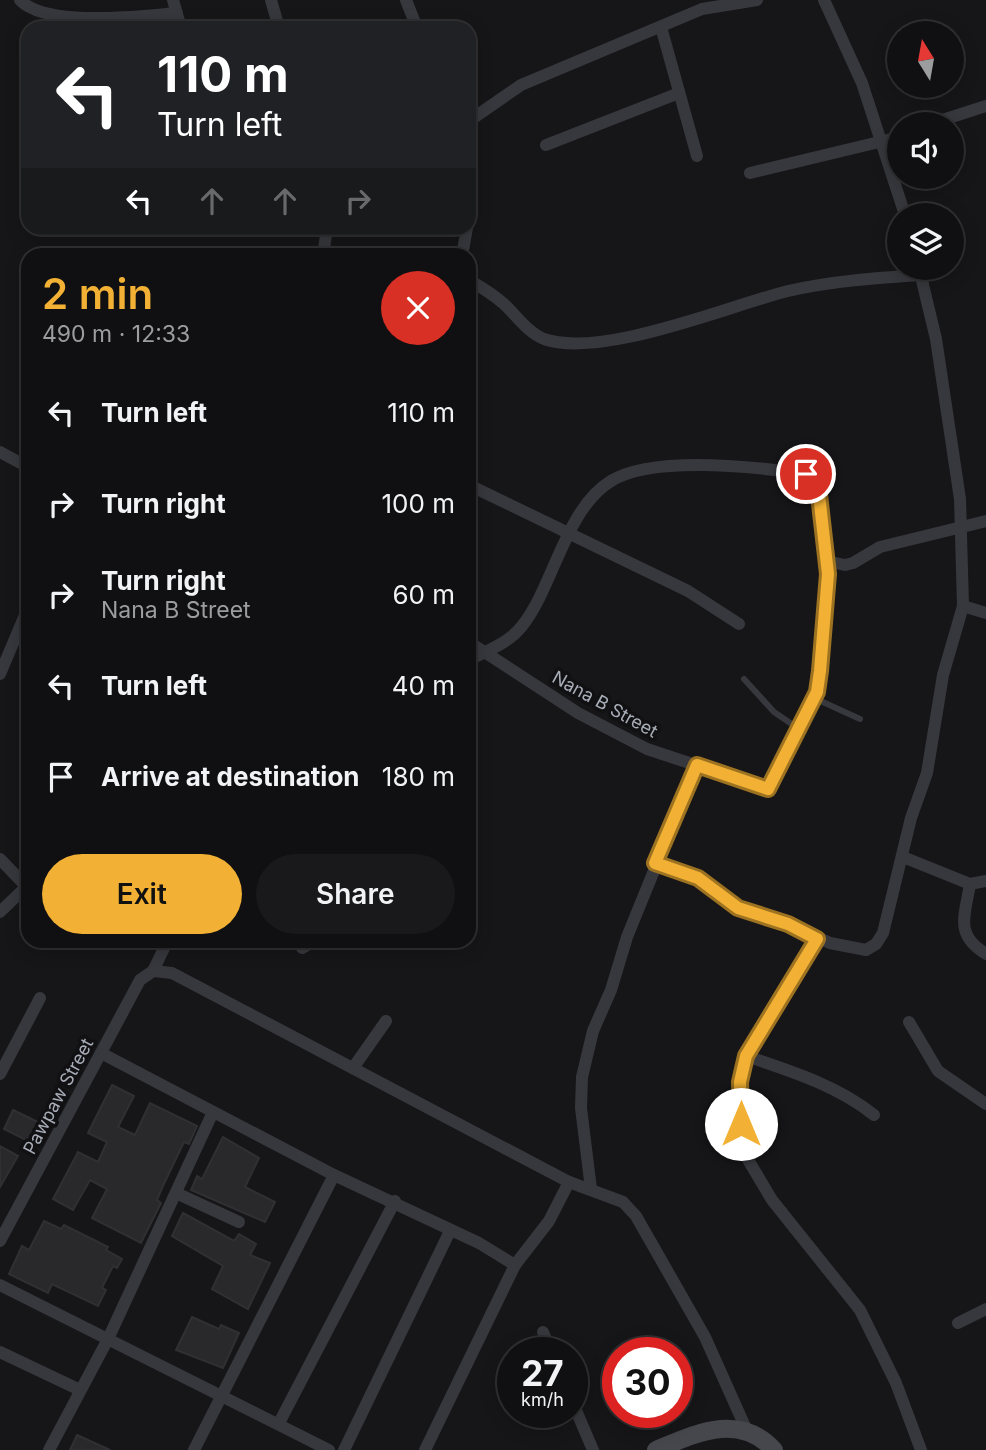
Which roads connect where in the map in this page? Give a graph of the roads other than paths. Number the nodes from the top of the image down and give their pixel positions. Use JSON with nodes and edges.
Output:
{"nodes":[{"id":1,"x":20,"y":0,"type":"edge"},
{"id":2,"x":271,"y":0,"type":"edge"},
{"id":3,"x":406,"y":0,"type":"edge"},
{"id":4,"x":757,"y":0,"type":"edge"},
{"id":5,"x":824,"y":0,"type":"edge"},
{"id":6,"x":175,"y":6,"type":"edge"},
{"id":7,"x":277,"y":21,"type":"edge"},
{"id":8,"x":414,"y":21,"type":"edge"},
{"id":9,"x":660,"y":27,"type":"junction"},
{"id":10,"x":679,"y":93,"type":"junction"},
{"id":11,"x":986,"y":106,"type":"edge"},
{"id":12,"x":964,"y":113,"type":"edge"},
{"id":13,"x":476,"y":116,"type":"edge"},
{"id":14,"x":887,"y":141,"type":"edge"},
{"id":15,"x":883,"y":142,"type":"junction"},
{"id":16,"x":546,"y":145,"type":"dead end"},
{"id":17,"x":697,"y":156,"type":"dead end"},
{"id":18,"x":750,"y":173,"type":"dead end"},
{"id":19,"x":901,"y":203,"type":"edge"},
{"id":20,"x":887,"y":276,"type":"edge"},
{"id":21,"x":922,"y":280,"type":"edge"},
{"id":22,"x":476,"y":285,"type":"edge"},
{"id":23,"x":0,"y":452,"type":"edge"},
{"id":24,"x":21,"y":463,"type":"edge"},
{"id":25,"x":476,"y":488,"type":"edge"},
{"id":26,"x":986,"y":521,"type":"edge"},
{"id":27,"x":963,"y":525,"type":"junction"},
{"id":28,"x":570,"y":535,"type":"junction"},
{"id":29,"x":826,"y":561,"type":"junction"},
{"id":30,"x":963,"y":606,"type":"junction"},
{"id":31,"x":986,"y":613,"type":"edge"},
{"id":32,"x":739,"y":625,"type":"dead end"},
{"id":33,"x":21,"y":626,"type":"edge"},
{"id":34,"x":476,"y":647,"type":"edge"},
{"id":35,"x":483,"y":652,"type":"junction"},
{"id":36,"x":476,"y":656,"type":"edge"},
{"id":37,"x":0,"y":674,"type":"edge"},
{"id":38,"x":744,"y":679,"type":"dead end"},
{"id":39,"x":814,"y":698,"type":"junction"},
{"id":40,"x":860,"y":719,"type":"dead end"},
{"id":41,"x":799,"y":729,"type":"junction"},
{"id":42,"x":697,"y":765,"type":"junction"},
{"id":43,"x":903,"y":857,"type":"junction"},
{"id":44,"x":0,"y":859,"type":"edge"},
{"id":45,"x":655,"y":863,"type":"junction"},
{"id":46,"x":21,"y":880,"type":"edge"},
{"id":47,"x":986,"y":881,"type":"edge"},
{"id":48,"x":970,"y":884,"type":"junction"},
{"id":49,"x":21,"y":892,"type":"edge"},
{"id":50,"x":0,"y":912,"type":"edge"},
{"id":51,"x":817,"y":939,"type":"junction"},
{"id":52,"x":164,"y":948,"type":"edge"},
{"id":53,"x":986,"y":954,"type":"edge"},
{"id":54,"x":153,"y":971,"type":"junction"},
{"id":55,"x":40,"y":998,"type":"dead end"},
{"id":56,"x":386,"y":1021,"type":"dead end"},
{"id":57,"x":909,"y":1022,"type":"dead end"},
{"id":58,"x":101,"y":1053,"type":"junction"},
{"id":59,"x":746,"y":1056,"type":"junction"},
{"id":60,"x":353,"y":1068,"type":"junction"},
{"id":61,"x":0,"y":1074,"type":"edge"},
{"id":62,"x":986,"y":1104,"type":"edge"},
{"id":63,"x":213,"y":1112,"type":"junction"},
{"id":64,"x":874,"y":1115,"type":"dead end"},
{"id":65,"x":334,"y":1175,"type":"junction"},
{"id":66,"x":569,"y":1182,"type":"junction"},
{"id":67,"x":591,"y":1189,"type":"junction"},
{"id":68,"x":176,"y":1193,"type":"junction"},
{"id":69,"x":394,"y":1201,"type":"junction"},
{"id":70,"x":239,"y":1222,"type":"dead end"},
{"id":71,"x":450,"y":1231,"type":"junction"},
{"id":72,"x":0,"y":1241,"type":"edge"},
{"id":73,"x":515,"y":1265,"type":"junction"},
{"id":74,"x":0,"y":1285,"type":"edge"},
{"id":75,"x":986,"y":1309,"type":"edge"},
{"id":76,"x":958,"y":1323,"type":"dead end"},
{"id":77,"x":543,"y":1332,"type":"dead end"},
{"id":78,"x":545,"y":1337,"type":"edge"},
{"id":79,"x":108,"y":1339,"type":"junction"},
{"id":80,"x":0,"y":1352,"type":"edge"},
{"id":81,"x":80,"y":1390,"type":"junction"},
{"id":82,"x":223,"y":1394,"type":"junction"},
{"id":83,"x":279,"y":1423,"type":"junction"},
{"id":84,"x":584,"y":1428,"type":"edge"},
{"id":85,"x":747,"y":1431,"type":"junction"},
{"id":86,"x":50,"y":1450,"type":"edge"},
{"id":87,"x":194,"y":1450,"type":"edge"},
{"id":88,"x":329,"y":1450,"type":"edge"},
{"id":89,"x":344,"y":1450,"type":"edge"},
{"id":90,"x":425,"y":1450,"type":"edge"},
{"id":91,"x":593,"y":1450,"type":"edge"},
{"id":92,"x":656,"y":1450,"type":"edge"},
{"id":93,"x":774,"y":1450,"type":"edge"},
{"id":94,"x":921,"y":1450,"type":"edge"}],
"edges":[{"from":1,"to":6,"type":"street"},
{"from":2,"to":7,"type":"street"},
{"from":3,"to":8,"type":"street"},
{"from":4,"to":9,"type":"street"},
{"from":5,"to":15,"type":"street"},
{"from":9,"to":10,"type":"street"},
{"from":9,"to":13,"type":"street"},
{"from":10,"to":16,"type":"street"},
{"from":10,"to":17,"type":"street"},
{"from":11,"to":12,"type":"street"},
{"from":14,"to":15,"type":"street"},
{"from":15,"to":18,"type":"street"},
{"from":15,"to":19,"type":"street"},
{"from":20,"to":22,"type":"street"},
{"from":21,"to":27,"type":"street"},
{"from":23,"to":24,"type":"street"},
{"from":25,"to":28,"type":"street"},
{"from":26,"to":27,"type":"street"},
{"from":27,"to":29,"type":"street"},
{"from":27,"to":30,"type":"street"},
{"from":28,"to":29,"type":"street"},
{"from":28,"to":32,"type":"street"},
{"from":28,"to":35,"type":"street"},
{"from":29,"to":39,"type":"street"},
{"from":30,"to":31,"type":"street"},
{"from":30,"to":43,"type":"street"},
{"from":33,"to":37,"type":"street"},
{"from":34,"to":35,"type":"street","name":"Nana B Street"},
{"from":35,"to":36,"type":"street"},
{"from":35,"to":42,"type":"street","name":"Nana B Street"},
{"from":38,"to":41,"type":"lane"},
{"from":39,"to":40,"type":"lane"},
{"from":39,"to":41,"type":"street"},
{"from":41,"to":42,"type":"street","name":"Nana B Street"},
{"from":42,"to":45,"type":"street"},
{"from":43,"to":48,"type":"street"},
{"from":43,"to":51,"type":"street"},
{"from":44,"to":46,"type":"street"},
{"from":45,"to":51,"type":"street"},
{"from":45,"to":67,"type":"street"},
{"from":47,"to":48,"type":"street"},
{"from":48,"to":53,"type":"street"},
{"from":49,"to":50,"type":"street"},
{"from":51,"to":59,"type":"street"},
{"from":52,"to":54,"type":"street","name":"Pawpaw Street"},
{"from":54,"to":58,"type":"street","name":"Pawpaw Street"},
{"from":54,"to":60,"type":"street"},
{"from":55,"to":61,"type":"street"},
{"from":56,"to":60,"type":"street"},
{"from":57,"to":62,"type":"street"},
{"from":58,"to":63,"type":"street"},
{"from":58,"to":72,"type":"street","name":"Pawpaw Street"},
{"from":59,"to":64,"type":"street"},
{"from":59,"to":94,"type":"street"},
{"from":60,"to":66,"type":"street"},
{"from":63,"to":65,"type":"street"},
{"from":63,"to":68,"type":"street"},
{"from":65,"to":69,"type":"street"},
{"from":65,"to":82,"type":"street"},
{"from":66,"to":67,"type":"street"},
{"from":66,"to":73,"type":"street"},
{"from":67,"to":85,"type":"street"},
{"from":68,"to":70,"type":"street"},
{"from":68,"to":79,"type":"street"},
{"from":69,"to":71,"type":"street"},
{"from":69,"to":83,"type":"street"},
{"from":71,"to":73,"type":"street"},
{"from":71,"to":89,"type":"street"},
{"from":73,"to":90,"type":"street"},
{"from":74,"to":79,"type":"street"},
{"from":75,"to":76,"type":"street"},
{"from":77,"to":78,"type":"street"},
{"from":79,"to":81,"type":"street"},
{"from":79,"to":82,"type":"street"},
{"from":80,"to":81,"type":"street"},
{"from":81,"to":86,"type":"street"},
{"from":82,"to":83,"type":"street"},
{"from":82,"to":87,"type":"street"},
{"from":83,"to":88,"type":"street"},
{"from":84,"to":91,"type":"street"},
{"from":85,"to":92,"type":"street"},
{"from":85,"to":93,"type":"street"}]}
